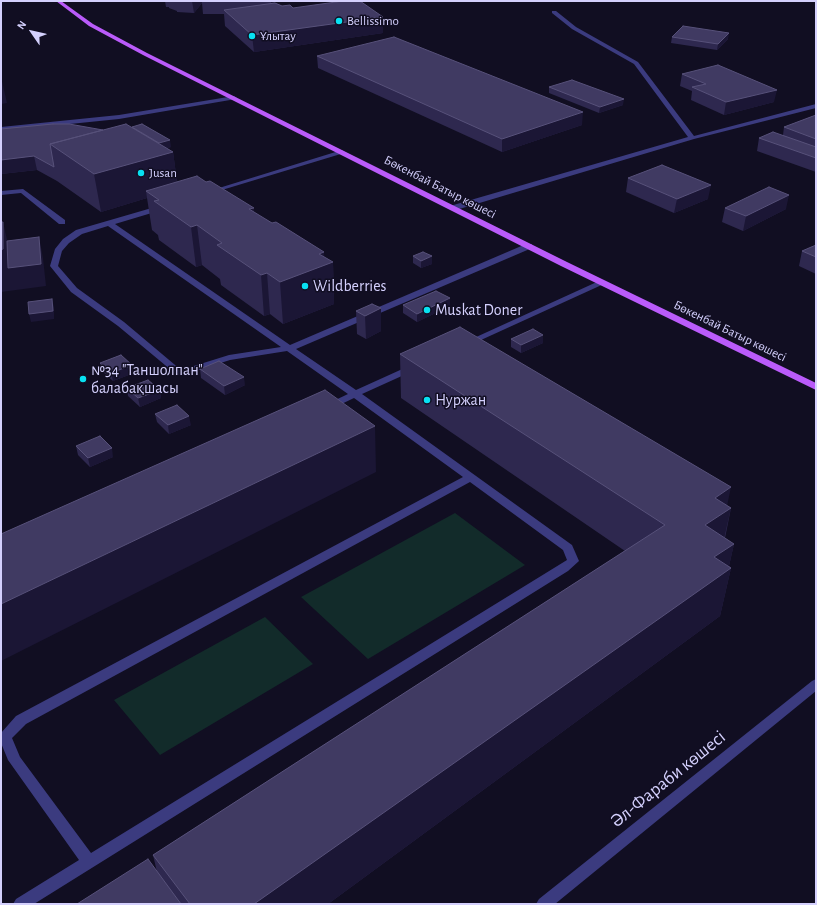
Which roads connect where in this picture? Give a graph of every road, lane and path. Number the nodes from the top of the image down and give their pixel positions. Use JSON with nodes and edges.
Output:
{"nodes":[{"id":1,"x":58,"y":1,"type":"edge"},
{"id":2,"x":554,"y":12,"type":"dead end"},
{"id":3,"x":234,"y":98,"type":"junction"},
{"id":4,"x":816,"y":106,"type":"edge"},
{"id":5,"x":1,"y":129,"type":"edge"},
{"id":6,"x":692,"y":138,"type":"junction"},
{"id":7,"x":342,"y":152,"type":"junction"},
{"id":8,"x":1,"y":193,"type":"edge"},
{"id":9,"x":205,"y":194,"type":"edge"},
{"id":10,"x":168,"y":205,"type":"edge"},
{"id":11,"x":453,"y":208,"type":"junction"},
{"id":12,"x":62,"y":222,"type":"dead end"},
{"id":13,"x":109,"y":223,"type":"junction"},
{"id":14,"x":529,"y":246,"type":"junction"},
{"id":15,"x":602,"y":283,"type":"junction"},
{"id":16,"x":460,"y":346,"type":"edge"},
{"id":17,"x":290,"y":348,"type":"junction"},
{"id":18,"x":418,"y":365,"type":"edge"},
{"id":19,"x":816,"y":387,"type":"edge"},
{"id":20,"x":355,"y":394,"type":"junction"},
{"id":21,"x":316,"y":413,"type":"edge"},
{"id":22,"x":471,"y":477,"type":"junction"},
{"id":23,"x":816,"y":684,"type":"edge"},
{"id":24,"x":89,"y":862,"type":"junction"},
{"id":25,"x":21,"y":904,"type":"edge"},
{"id":26,"x":544,"y":904,"type":"edge"}],
"edges":[{"from":1,"to":3,"type":"main road","name":"Бөкенбай Батыр көшесі"},
{"from":2,"to":6,"type":"street"},
{"from":3,"to":5,"type":"street"},
{"from":3,"to":7,"type":"main road","name":"Бөкенбай Батыр көшесі"},
{"from":4,"to":6,"type":"street"},
{"from":6,"to":11,"type":"street"},
{"from":7,"to":9,"type":"street"},
{"from":7,"to":11,"type":"main road","name":"Бөкенбай Батыр көшесі"},
{"from":8,"to":12,"type":"street"},
{"from":10,"to":13,"type":"street"},
{"from":11,"to":14,"type":"main road","name":"Бөкенбай Батыр көшесі"},
{"from":13,"to":17,"type":"street"},
{"from":13,"to":17,"type":"street"},
{"from":14,"to":15,"type":"main road","name":"Бөкенбай Батыр көшесі"},
{"from":14,"to":17,"type":"street"},
{"from":15,"to":16,"type":"street"},
{"from":15,"to":19,"type":"main road","name":"Бөкенбай Батыр көшесі"},
{"from":17,"to":20,"type":"street"},
{"from":18,"to":20,"type":"street"},
{"from":20,"to":21,"type":"street"},
{"from":20,"to":22,"type":"street"},
{"from":22,"to":24,"type":"street"},
{"from":22,"to":24,"type":"street"},
{"from":23,"to":26,"type":"street","name":"Әл-Фараби көшесі"},
{"from":24,"to":25,"type":"street"}]}
